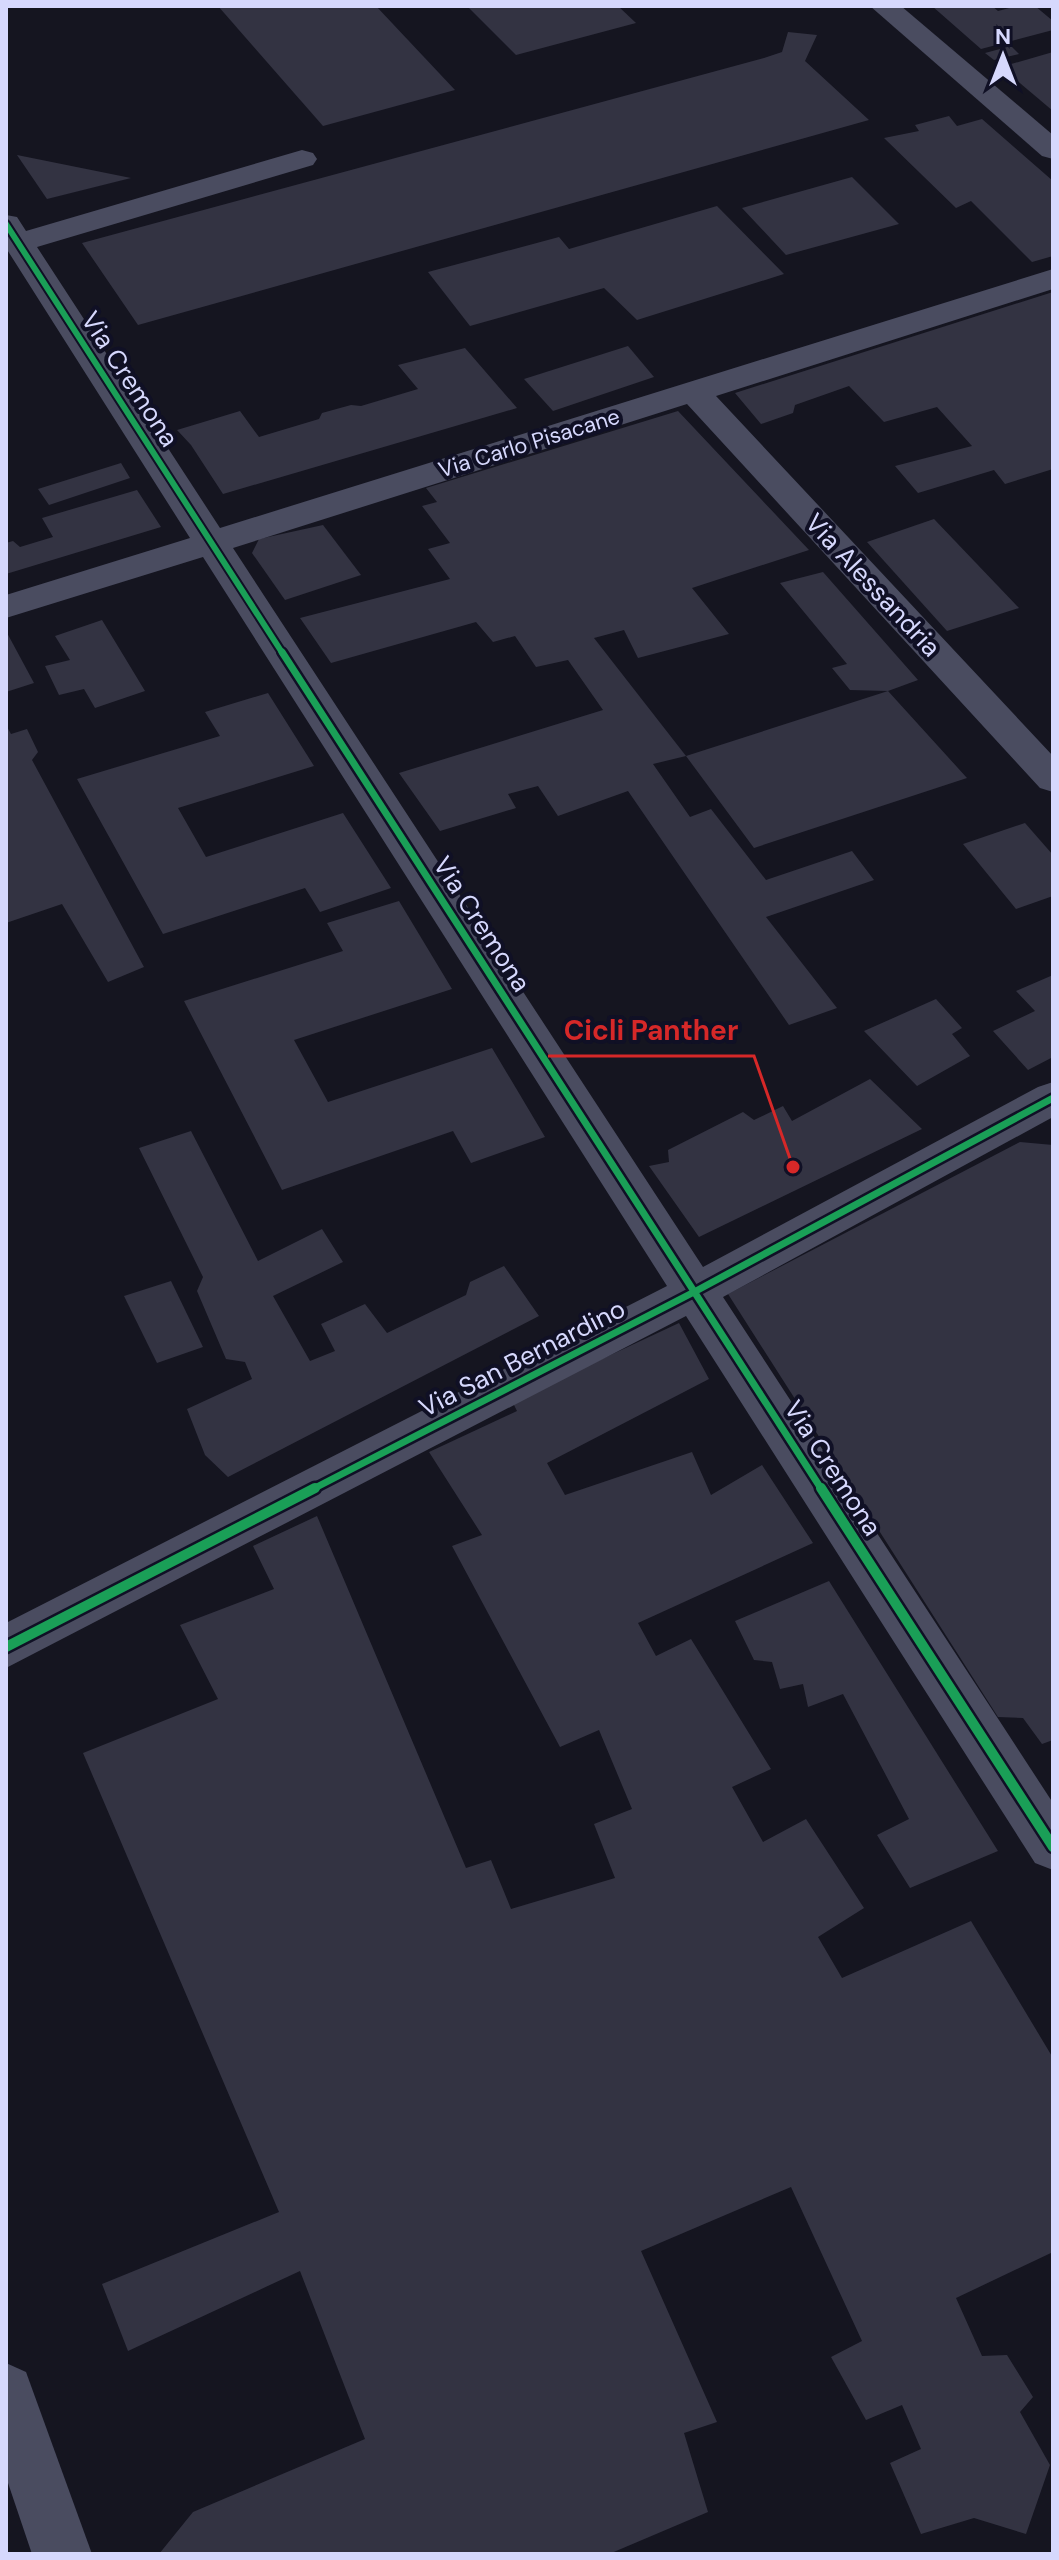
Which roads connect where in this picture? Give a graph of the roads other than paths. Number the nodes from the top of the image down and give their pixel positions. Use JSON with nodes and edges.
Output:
{"nodes":[{"id":1,"x":884,"y":6,"type":"edge"},
{"id":2,"x":1053,"y":150,"type":"edge"},
{"id":3,"x":302,"y":159,"type":"dead end"},
{"id":4,"x":12,"y":233,"type":"edge"},
{"id":5,"x":1053,"y":279,"type":"edge"},
{"id":6,"x":694,"y":392,"type":"junction"},
{"id":7,"x":211,"y":542,"type":"junction"},
{"id":8,"x":6,"y":607,"type":"edge"},
{"id":9,"x":1053,"y":779,"type":"edge"},
{"id":10,"x":1052,"y":1100,"type":"edge"},
{"id":11,"x":696,"y":1291,"type":"junction"},
{"id":12,"x":6,"y":1647,"type":"edge"},
{"id":13,"x":1053,"y":1847,"type":"edge"},
{"id":14,"x":6,"y":2392,"type":"edge"},
{"id":15,"x":62,"y":2554,"type":"edge"}],
"edges":[{"from":1,"to":2,"type":"street"},
{"from":3,"to":4,"type":"street"},
{"from":4,"to":7,"type":"street","name":"Via Cremona"},
{"from":5,"to":6,"type":"street","name":"Via Carlo Pisacane"},
{"from":6,"to":7,"type":"street","name":"Via Carlo Pisacane"},
{"from":6,"to":9,"type":"street","name":"Via Alessandria"},
{"from":7,"to":8,"type":"street","name":"Via Carlo Pisacane"},
{"from":7,"to":11,"type":"street","name":"Via Cremona"},
{"from":10,"to":11,"type":"street","name":"Via San Bernardino"},
{"from":11,"to":12,"type":"street","name":"Via San Bernardino"},
{"from":11,"to":13,"type":"street","name":"Via Cremona"},
{"from":14,"to":15,"type":"street"}]}
